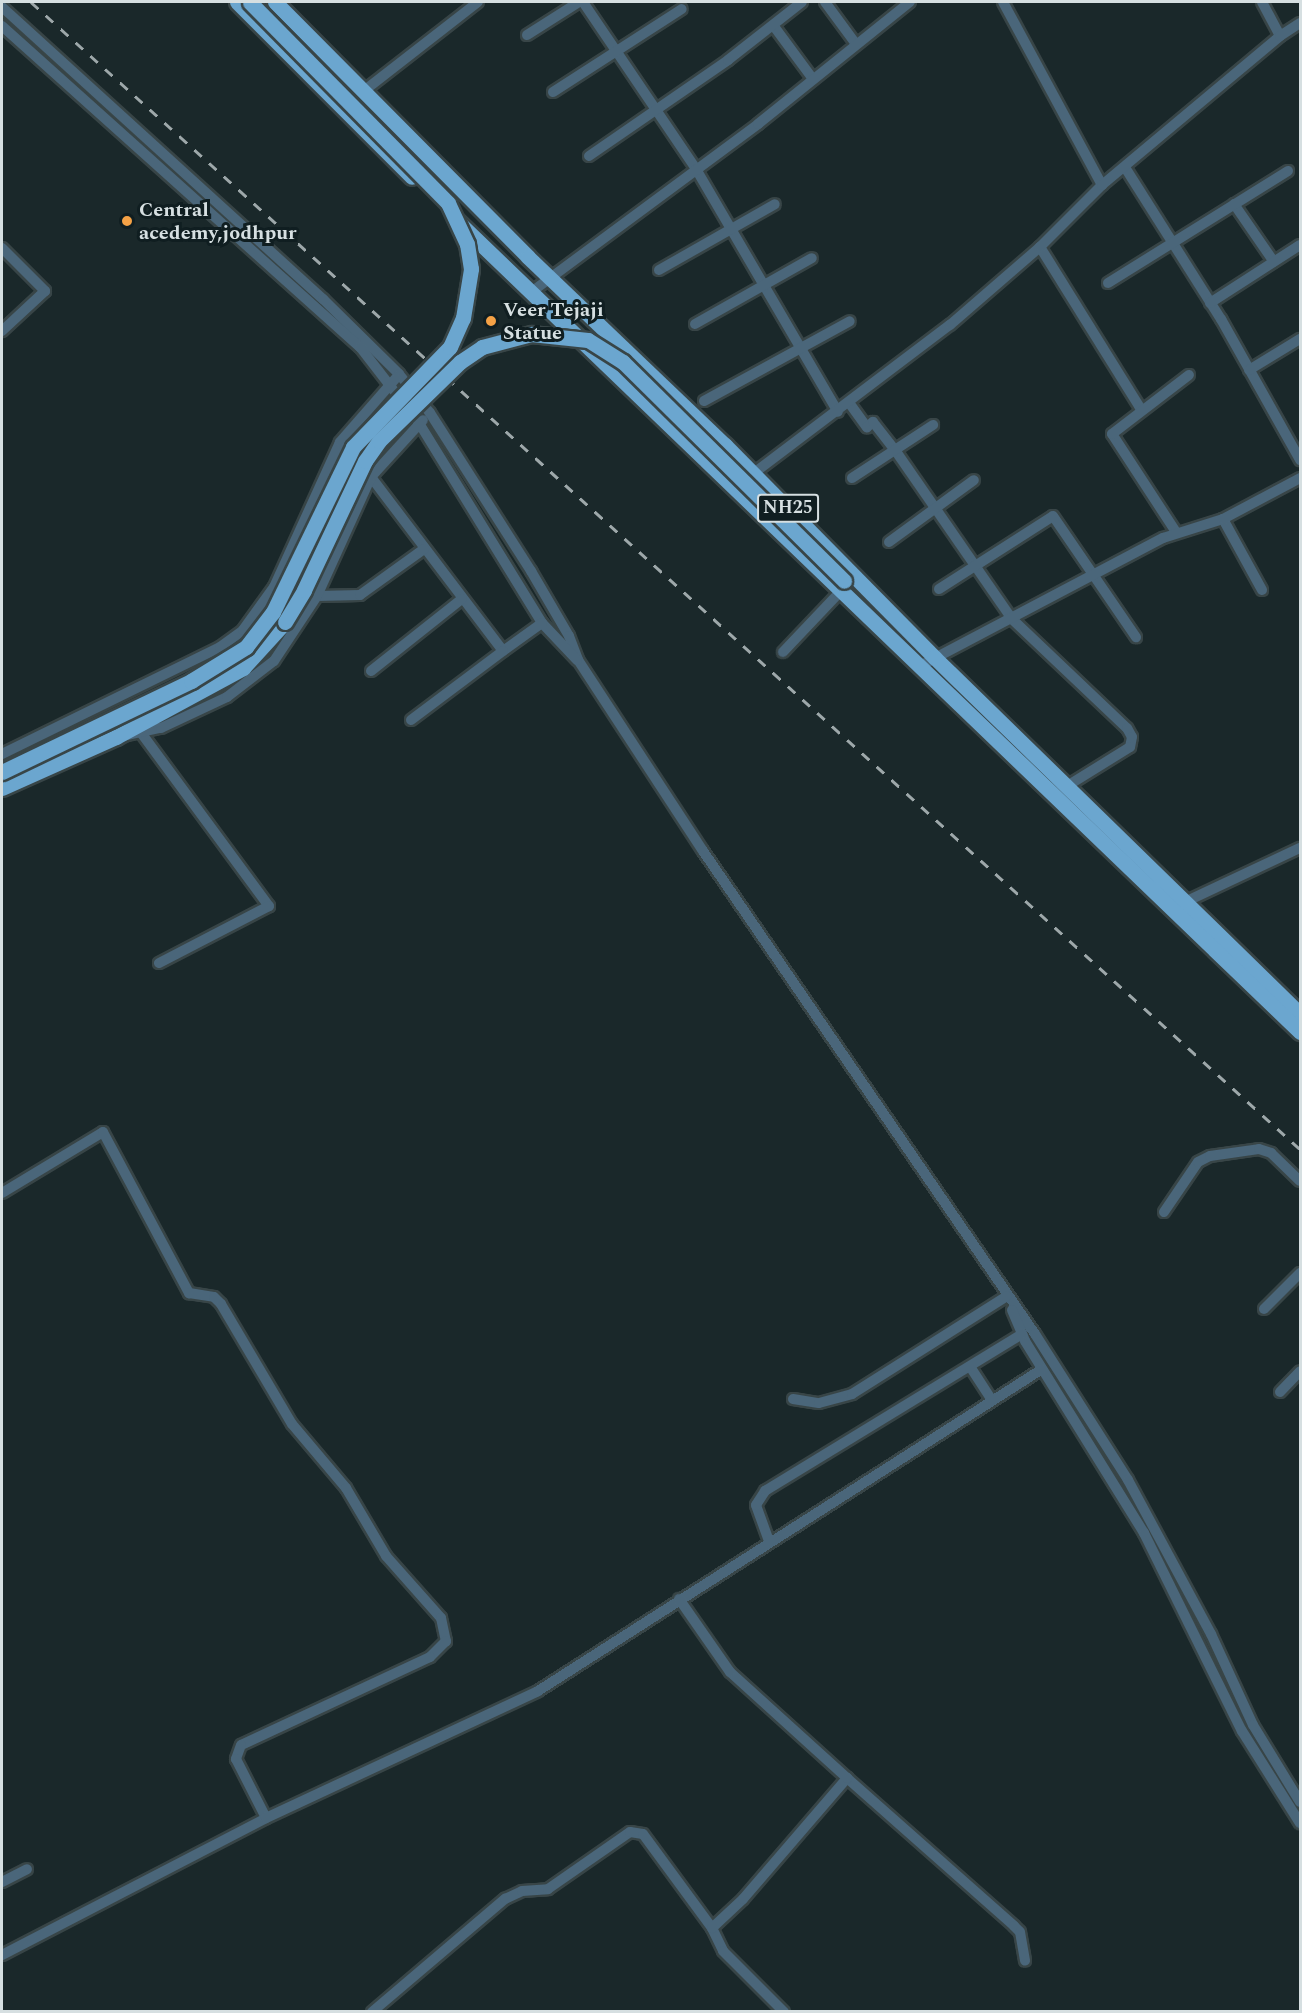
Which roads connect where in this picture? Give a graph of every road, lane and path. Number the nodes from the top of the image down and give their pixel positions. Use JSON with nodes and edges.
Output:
{"nodes":[{"id":1,"x":237,"y":2,"type":"edge"},
{"id":2,"x":250,"y":2,"type":"edge"},
{"id":3,"x":275,"y":2,"type":"edge"},
{"id":4,"x":478,"y":2,"type":"edge"},
{"id":5,"x":581,"y":2,"type":"edge"},
{"id":6,"x":802,"y":2,"type":"edge"},
{"id":7,"x":825,"y":2,"type":"edge"},
{"id":8,"x":910,"y":2,"type":"edge"},
{"id":9,"x":1003,"y":2,"type":"edge"},
{"id":10,"x":1262,"y":2,"type":"edge"},
{"id":11,"x":2,"y":7,"type":"edge"},
{"id":12,"x":681,"y":9,"type":"dead end"},
{"id":13,"x":1300,"y":23,"type":"edge"},
{"id":14,"x":773,"y":25,"type":"junction"},
{"id":15,"x":2,"y":26,"type":"edge"},
{"id":16,"x":527,"y":34,"type":"dead end"},
{"id":17,"x":1280,"y":36,"type":"junction"},
{"id":18,"x":856,"y":44,"type":"junction"},
{"id":19,"x":617,"y":52,"type":"junction"},
{"id":20,"x":813,"y":79,"type":"junction"},
{"id":21,"x":365,"y":90,"type":"junction"},
{"id":22,"x":553,"y":92,"type":"dead end"},
{"id":23,"x":654,"y":111,"type":"junction"},
{"id":24,"x":146,"y":140,"type":"junction"},
{"id":25,"x":138,"y":149,"type":"junction"},
{"id":26,"x":589,"y":156,"type":"dead end"},
{"id":27,"x":1126,"y":169,"type":"junction"},
{"id":28,"x":696,"y":170,"type":"junction"},
{"id":29,"x":1288,"y":171,"type":"dead end"},
{"id":30,"x":1102,"y":185,"type":"junction"},
{"id":31,"x":775,"y":204,"type":"dead end"},
{"id":32,"x":1234,"y":204,"type":"junction"},
{"id":33,"x":732,"y":228,"type":"junction"},
{"id":34,"x":1172,"y":241,"type":"junction"},
{"id":35,"x":1300,"y":245,"type":"edge"},
{"id":36,"x":1040,"y":247,"type":"junction"},
{"id":37,"x":2,"y":248,"type":"edge"},
{"id":38,"x":812,"y":258,"type":"dead end"},
{"id":39,"x":1274,"y":262,"type":"junction"},
{"id":40,"x":659,"y":270,"type":"dead end"},
{"id":41,"x":550,"y":277,"type":"junction"},
{"id":42,"x":1107,"y":283,"type":"dead end"},
{"id":43,"x":765,"y":285,"type":"junction"},
{"id":44,"x":530,"y":293,"type":"junction"},
{"id":45,"x":1210,"y":303,"type":"junction"},
{"id":46,"x":850,"y":321,"type":"dead end"},
{"id":47,"x":695,"y":324,"type":"dead end"},
{"id":48,"x":2,"y":331,"type":"edge"},
{"id":49,"x":1300,"y":339,"type":"edge"},
{"id":50,"x":800,"y":347,"type":"junction"},
{"id":51,"x":1249,"y":370,"type":"junction"},
{"id":52,"x":399,"y":374,"type":"junction"},
{"id":53,"x":1189,"y":375,"type":"dead end"},
{"id":54,"x":391,"y":382,"type":"junction"},
{"id":55,"x":704,"y":401,"type":"dead end"},
{"id":56,"x":850,"y":404,"type":"junction"},
{"id":57,"x":1141,"y":409,"type":"junction"},
{"id":58,"x":838,"y":412,"type":"junction"},
{"id":59,"x":430,"y":413,"type":"junction"},
{"id":60,"x":419,"y":423,"type":"junction"},
{"id":61,"x":933,"y":425,"type":"dead end"},
{"id":62,"x":895,"y":450,"type":"junction"},
{"id":63,"x":1300,"y":460,"type":"edge"},
{"id":64,"x":754,"y":473,"type":"junction"},
{"id":65,"x":372,"y":477,"type":"junction"},
{"id":66,"x":852,"y":478,"type":"dead end"},
{"id":67,"x":1300,"y":478,"type":"edge"},
{"id":68,"x":974,"y":480,"type":"dead end"},
{"id":69,"x":935,"y":507,"type":"junction"},
{"id":70,"x":1223,"y":519,"type":"junction"},
{"id":71,"x":1176,"y":532,"type":"junction"},
{"id":72,"x":889,"y":542,"type":"dead end"},
{"id":73,"x":424,"y":549,"type":"junction"},
{"id":74,"x":976,"y":564,"type":"junction"},
{"id":75,"x":1094,"y":577,"type":"junction"},
{"id":76,"x":842,"y":587,"type":"junction"},
{"id":77,"x":939,"y":589,"type":"dead end"},
{"id":78,"x":1262,"y":590,"type":"dead end"},
{"id":79,"x":317,"y":596,"type":"junction"},
{"id":80,"x":462,"y":599,"type":"junction"},
{"id":81,"x":882,"y":602,"type":"junction"},
{"id":82,"x":1012,"y":620,"type":"junction"},
{"id":83,"x":542,"y":623,"type":"junction"},
{"id":84,"x":1136,"y":637,"type":"dead end"},
{"id":85,"x":503,"y":651,"type":"junction"},
{"id":86,"x":783,"y":652,"type":"dead end"},
{"id":87,"x":934,"y":657,"type":"junction"},
{"id":88,"x":578,"y":660,"type":"junction"},
{"id":89,"x":920,"y":666,"type":"junction"},
{"id":90,"x":370,"y":671,"type":"dead end"},
{"id":91,"x":411,"y":720,"type":"dead end"},
{"id":92,"x":142,"y":734,"type":"junction"},
{"id":93,"x":116,"y":737,"type":"junction"},
{"id":94,"x":2,"y":754,"type":"edge"},
{"id":95,"x":2,"y":772,"type":"edge"},
{"id":96,"x":1067,"y":786,"type":"junction"},
{"id":97,"x":2,"y":788,"type":"edge"},
{"id":98,"x":1300,"y":848,"type":"edge"},
{"id":99,"x":1185,"y":902,"type":"junction"},
{"id":100,"x":159,"y":963,"type":"dead end"},
{"id":101,"x":1300,"y":1014,"type":"edge"},
{"id":102,"x":1300,"y":1032,"type":"edge"},
{"id":103,"x":1300,"y":1180,"type":"edge"},
{"id":104,"x":2,"y":1193,"type":"edge"},
{"id":105,"x":1164,"y":1212,"type":"dead end"},
{"id":106,"x":1300,"y":1273,"type":"edge"},
{"id":107,"x":1007,"y":1296,"type":"junction"},
{"id":108,"x":1264,"y":1309,"type":"dead end"},
{"id":109,"x":1022,"y":1334,"type":"junction"},
{"id":110,"x":971,"y":1368,"type":"junction"},
{"id":111,"x":1042,"y":1369,"type":"junction"},
{"id":112,"x":1300,"y":1371,"type":"edge"},
{"id":113,"x":1280,"y":1392,"type":"dead end"},
{"id":114,"x":793,"y":1399,"type":"dead end"},
{"id":115,"x":992,"y":1400,"type":"junction"},
{"id":116,"x":770,"y":1541,"type":"junction"},
{"id":117,"x":679,"y":1599,"type":"junction"},
{"id":118,"x":847,"y":1778,"type":"junction"},
{"id":119,"x":1300,"y":1802,"type":"edge"},
{"id":120,"x":266,"y":1818,"type":"junction"},
{"id":121,"x":1300,"y":1823,"type":"edge"},
{"id":122,"x":27,"y":1869,"type":"dead end"},
{"id":123,"x":2,"y":1882,"type":"edge"},
{"id":124,"x":712,"y":1928,"type":"junction"},
{"id":125,"x":2,"y":1955,"type":"edge"},
{"id":126,"x":1025,"y":1961,"type":"dead end"},
{"id":127,"x":372,"y":2012,"type":"edge"},
{"id":128,"x":784,"y":2012,"type":"edge"}],
"edges":[{"from":1,"to":44,"type":"main road","number":"NH25"},
{"from":2,"to":95,"type":"main road","bridge":true},
{"from":3,"to":21,"type":"main road","number":"NH25"},
{"from":4,"to":21,"type":"street"},
{"from":5,"to":16,"type":"street"},
{"from":5,"to":19,"type":"street"},
{"from":6,"to":14,"type":"street"},
{"from":7,"to":18,"type":"street"},
{"from":8,"to":18,"type":"street"},
{"from":9,"to":30,"type":"street"},
{"from":10,"to":17,"type":"street"},
{"from":11,"to":24,"type":"street"},
{"from":12,"to":19,"type":"street"},
{"from":13,"to":17,"type":"street"},
{"from":14,"to":20,"type":"street"},
{"from":14,"to":23,"type":"street"},
{"from":15,"to":25,"type":"street"},
{"from":17,"to":27,"type":"street"},
{"from":18,"to":20,"type":"street"},
{"from":19,"to":22,"type":"street"},
{"from":19,"to":23,"type":"street"},
{"from":20,"to":28,"type":"street"},
{"from":21,"to":41,"type":"main road","number":"NH25"},
{"from":23,"to":26,"type":"street"},
{"from":23,"to":28,"type":"street"},
{"from":24,"to":25,"type":"street"},
{"from":24,"to":52,"type":"street"},
{"from":25,"to":54,"type":"street"},
{"from":27,"to":30,"type":"street"},
{"from":27,"to":34,"type":"street"},
{"from":28,"to":33,"type":"street"},
{"from":28,"to":41,"type":"street"},
{"from":29,"to":32,"type":"street"},
{"from":30,"to":36,"type":"street"},
{"from":31,"to":33,"type":"street"},
{"from":32,"to":34,"type":"street"},
{"from":32,"to":39,"type":"street"},
{"from":33,"to":40,"type":"street"},
{"from":33,"to":43,"type":"street"},
{"from":34,"to":42,"type":"street"},
{"from":34,"to":45,"type":"street"},
{"from":35,"to":39,"type":"street"},
{"from":36,"to":56,"type":"street"},
{"from":36,"to":57,"type":"street"},
{"from":37,"to":48,"type":"street"},
{"from":38,"to":43,"type":"street"},
{"from":39,"to":45,"type":"street"},
{"from":41,"to":44,"type":"street"},
{"from":41,"to":64,"type":"main road","number":"NH25"},
{"from":43,"to":47,"type":"street"},
{"from":43,"to":50,"type":"street"},
{"from":44,"to":76,"type":"main road","number":"NH25"},
{"from":45,"to":51,"type":"street"},
{"from":46,"to":50,"type":"street"},
{"from":49,"to":51,"type":"street"},
{"from":50,"to":55,"type":"street"},
{"from":50,"to":58,"type":"street"},
{"from":51,"to":63,"type":"street"},
{"from":52,"to":54,"type":"street"},
{"from":52,"to":59,"type":"street"},
{"from":53,"to":57,"type":"street"},
{"from":54,"to":60,"type":"street"},
{"from":54,"to":94,"type":"street"},
{"from":56,"to":58,"type":"street"},
{"from":56,"to":62,"type":"street"},
{"from":57,"to":71,"type":"street"},
{"from":58,"to":64,"type":"street"},
{"from":59,"to":60,"type":"street"},
{"from":59,"to":88,"type":"street"},
{"from":60,"to":65,"type":"street"},
{"from":60,"to":83,"type":"street"},
{"from":61,"to":62,"type":"street"},
{"from":62,"to":66,"type":"street"},
{"from":62,"to":69,"type":"street"},
{"from":64,"to":81,"type":"main road","number":"NH25"},
{"from":65,"to":73,"type":"street"},
{"from":65,"to":79,"type":"street"},
{"from":67,"to":70,"type":"street"},
{"from":68,"to":69,"type":"street"},
{"from":69,"to":72,"type":"street"},
{"from":69,"to":74,"type":"street"},
{"from":70,"to":71,"type":"street"},
{"from":70,"to":78,"type":"street"},
{"from":71,"to":75,"type":"street"},
{"from":73,"to":79,"type":"street"},
{"from":73,"to":80,"type":"street"},
{"from":74,"to":75,"type":"street"},
{"from":74,"to":77,"type":"street"},
{"from":74,"to":82,"type":"street"},
{"from":75,"to":82,"type":"street"},
{"from":75,"to":84,"type":"street"},
{"from":76,"to":81,"type":"main road"},
{"from":76,"to":86,"type":"street"},
{"from":76,"to":89,"type":"main road"},
{"from":76,"to":93,"type":"main road","bridge":true},
{"from":79,"to":92,"type":"street"},
{"from":80,"to":85,"type":"street"},
{"from":80,"to":90,"type":"street"},
{"from":81,"to":87,"type":"main road","number":"NH25"},
{"from":82,"to":87,"type":"street"},
{"from":82,"to":96,"type":"street"},
{"from":83,"to":85,"type":"street"},
{"from":83,"to":88,"type":"street"},
{"from":85,"to":91,"type":"street"},
{"from":87,"to":89,"type":"street"},
{"from":87,"to":96,"type":"main road","number":"NH25"},
{"from":88,"to":107,"type":"street"},
{"from":89,"to":102,"type":"main road"},
{"from":92,"to":93,"type":"street"},
{"from":92,"to":100,"type":"street"},
{"from":93,"to":97,"type":"main road"},
{"from":96,"to":99,"type":"main road","number":"NH25"},
{"from":98,"to":99,"type":"street"},
{"from":99,"to":101,"type":"main road","number":"NH25"},
{"from":103,"to":105,"type":"street"},
{"from":104,"to":120,"type":"street"},
{"from":106,"to":108,"type":"street"},
{"from":107,"to":109,"type":"street"},
{"from":107,"to":114,"type":"street"},
{"from":107,"to":119,"type":"street"},
{"from":109,"to":110,"type":"street"},
{"from":109,"to":111,"type":"street"},
{"from":110,"to":115,"type":"street"},
{"from":110,"to":116,"type":"street"},
{"from":111,"to":115,"type":"street"},
{"from":111,"to":121,"type":"street"},
{"from":112,"to":113,"type":"street"},
{"from":115,"to":116,"type":"street"},
{"from":116,"to":117,"type":"street"},
{"from":117,"to":118,"type":"street"},
{"from":117,"to":120,"type":"street"},
{"from":118,"to":124,"type":"street"},
{"from":118,"to":126,"type":"street"},
{"from":120,"to":125,"type":"street"},
{"from":122,"to":123,"type":"street"},
{"from":124,"to":127,"type":"street"},
{"from":124,"to":128,"type":"street"}]}
